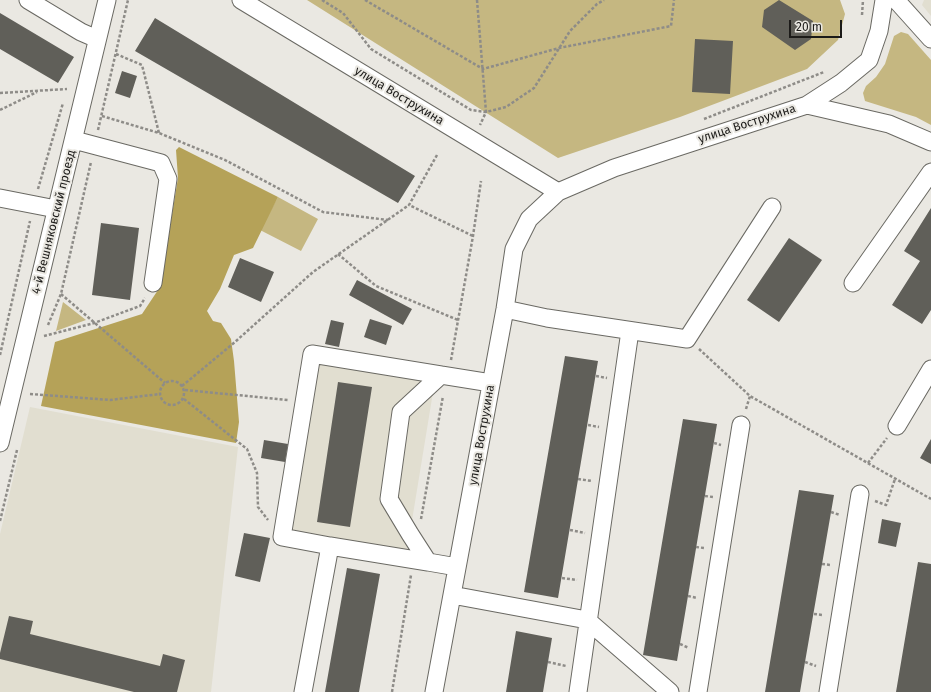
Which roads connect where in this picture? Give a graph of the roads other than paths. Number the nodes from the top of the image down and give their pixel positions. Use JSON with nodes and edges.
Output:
{"nodes":[{"id":1,"x":28,"y":0,"type":"edge"},
{"id":2,"x":107,"y":0,"type":"edge"},
{"id":3,"x":241,"y":0,"type":"edge"},
{"id":4,"x":884,"y":0,"type":"edge"},
{"id":5,"x":896,"y":0,"type":"edge"},
{"id":6,"x":97,"y":38,"type":"junction"},
{"id":7,"x":931,"y":39,"type":"edge"},
{"id":8,"x":807,"y":104,"type":"junction"},
{"id":9,"x":74,"y":140,"type":"junction"},
{"id":10,"x":931,"y":142,"type":"edge"},
{"id":11,"x":931,"y":172,"type":"edge"},
{"id":12,"x":558,"y":192,"type":"junction"},
{"id":13,"x":0,"y":198,"type":"edge"},
{"id":14,"x":772,"y":207,"type":"dead end"},
{"id":15,"x":56,"y":209,"type":"junction"},
{"id":16,"x":153,"y":283,"type":"road end"},
{"id":17,"x":853,"y":283,"type":"dead end"},
{"id":18,"x":505,"y":309,"type":"junction"},
{"id":19,"x":630,"y":331,"type":"junction"},
{"id":20,"x":931,"y":369,"type":"edge"},
{"id":21,"x":444,"y":375,"type":"junction"},
{"id":22,"x":491,"y":383,"type":"junction"},
{"id":23,"x":741,"y":425,"type":"dead end"},
{"id":24,"x":897,"y":426,"type":"road end"},
{"id":25,"x":0,"y":443,"type":"edge"},
{"id":26,"x":860,"y":494,"type":"road end"},
{"id":27,"x":330,"y":546,"type":"junction"},
{"id":28,"x":419,"y":555,"type":"junction"},
{"id":29,"x":457,"y":567,"type":"junction"},
{"id":30,"x":452,"y":595,"type":"junction"},
{"id":31,"x":587,"y":620,"type":"junction"},
{"id":32,"x":303,"y":692,"type":"edge"},
{"id":33,"x":434,"y":692,"type":"edge"},
{"id":34,"x":578,"y":692,"type":"edge"},
{"id":35,"x":670,"y":692,"type":"edge"},
{"id":36,"x":698,"y":692,"type":"edge"},
{"id":37,"x":828,"y":692,"type":"edge"}],
"edges":[{"from":1,"to":6,"type":"street"},
{"from":2,"to":6,"type":"street","name":"4-й Вешняковский проезд"},
{"from":3,"to":12,"type":"street","name":"улица Вострухина"},
{"from":4,"to":8,"type":"street","name":"улица Вострухина"},
{"from":5,"to":7,"type":"street"},
{"from":6,"to":9,"type":"street","name":"4-й Вешняковский проезд"},
{"from":8,"to":10,"type":"street"},
{"from":8,"to":12,"type":"street","name":"улица Вострухина"},
{"from":9,"to":15,"type":"street","name":"4-й Вешняковский проезд"},
{"from":9,"to":16,"type":"street"},
{"from":11,"to":17,"type":"street"},
{"from":12,"to":18,"type":"street","name":"улица Вострухина"},
{"from":13,"to":15,"type":"street"},
{"from":14,"to":19,"type":"street"},
{"from":15,"to":25,"type":"street","name":"4-й Вешняковский проезд"},
{"from":18,"to":19,"type":"street"},
{"from":18,"to":22,"type":"street","name":"улица Вострухина"},
{"from":19,"to":31,"type":"street"},
{"from":20,"to":24,"type":"street"},
{"from":21,"to":22,"type":"street"},
{"from":21,"to":27,"type":"street"},
{"from":21,"to":28,"type":"street"},
{"from":22,"to":29,"type":"street","name":"улица Вострухина"},
{"from":23,"to":36,"type":"street"},
{"from":26,"to":37,"type":"street"},
{"from":27,"to":28,"type":"street"},
{"from":27,"to":32,"type":"street"},
{"from":28,"to":29,"type":"street"},
{"from":29,"to":30,"type":"street","name":"улица Вострухина"},
{"from":30,"to":31,"type":"street"},
{"from":30,"to":33,"type":"street","name":"улица Вострухина"},
{"from":31,"to":34,"type":"street"},
{"from":31,"to":35,"type":"street"}]}
